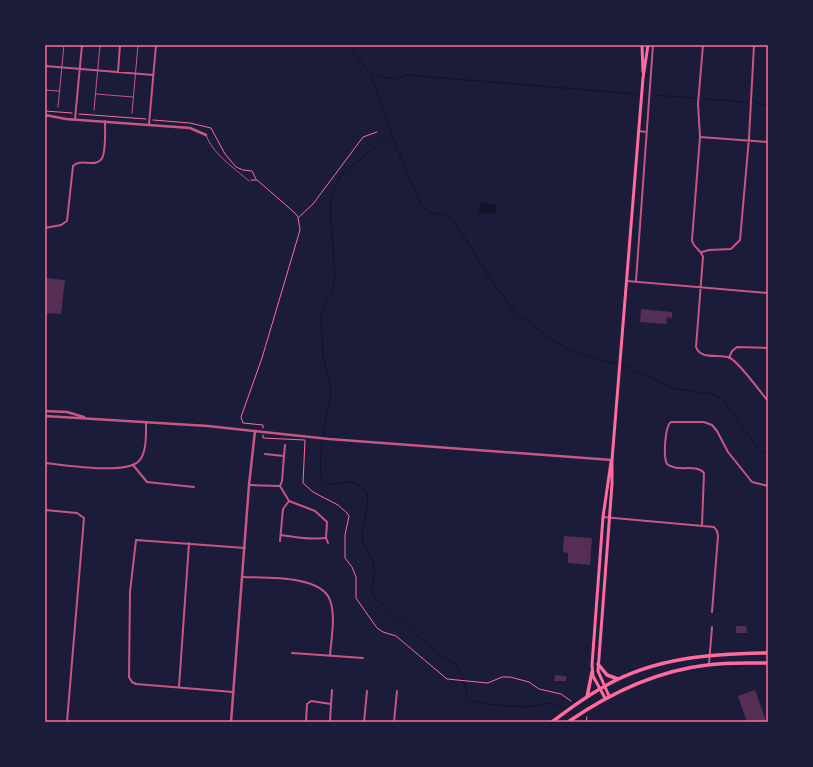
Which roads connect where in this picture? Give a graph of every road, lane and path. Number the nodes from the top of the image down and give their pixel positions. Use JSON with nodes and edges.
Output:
{"nodes":[{"id":1,"x":64,"y":45,"type":"edge"},
{"id":2,"x":82,"y":45,"type":"edge"},
{"id":3,"x":100,"y":45,"type":"edge"},
{"id":4,"x":120,"y":45,"type":"edge"},
{"id":5,"x":138,"y":45,"type":"edge"},
{"id":6,"x":156,"y":45,"type":"edge"},
{"id":7,"x":642,"y":45,"type":"edge"},
{"id":8,"x":648,"y":45,"type":"edge"},
{"id":9,"x":653,"y":45,"type":"edge"},
{"id":10,"x":703,"y":45,"type":"edge"},
{"id":11,"x":754,"y":45,"type":"edge"},
{"id":12,"x":45,"y":66,"type":"edge"},
{"id":13,"x":62,"y":68,"type":"junction"},
{"id":14,"x":80,"y":69,"type":"junction"},
{"id":15,"x":97,"y":71,"type":"junction"},
{"id":16,"x":118,"y":72,"type":"junction"},
{"id":17,"x":136,"y":74,"type":"junction"},
{"id":18,"x":154,"y":76,"type":"junction"},
{"id":19,"x":643,"y":78,"type":"junction"},
{"id":20,"x":45,"y":90,"type":"edge"},
{"id":21,"x":60,"y":91,"type":"junction"},
{"id":22,"x":96,"y":94,"type":"junction"},
{"id":23,"x":134,"y":97,"type":"junction"},
{"id":24,"x":58,"y":107,"type":"dead end"},
{"id":25,"x":94,"y":110,"type":"dead end"},
{"id":26,"x":45,"y":111,"type":"edge"},
{"id":27,"x":76,"y":113,"type":"junction"},
{"id":28,"x":132,"y":113,"type":"dead end"},
{"id":29,"x":45,"y":115,"type":"edge"},
{"id":30,"x":75,"y":119,"type":"junction"},
{"id":31,"x":150,"y":119,"type":"junction"},
{"id":32,"x":105,"y":121,"type":"junction"},
{"id":33,"x":149,"y":124,"type":"junction"},
{"id":34,"x":638,"y":131,"type":"junction"},
{"id":35,"x":377,"y":132,"type":"dead end"},
{"id":36,"x":646,"y":132,"type":"junction"},
{"id":37,"x":206,"y":135,"type":"joint"},
{"id":38,"x":700,"y":137,"type":"junction"},
{"id":39,"x":749,"y":141,"type":"junction"},
{"id":40,"x":768,"y":142,"type":"edge"},
{"id":41,"x":257,"y":180,"type":"junction"},
{"id":42,"x":249,"y":181,"type":"joint"},
{"id":43,"x":298,"y":217,"type":"junction"},
{"id":44,"x":45,"y":228,"type":"edge"},
{"id":45,"x":701,"y":252,"type":"junction"},
{"id":46,"x":627,"y":281,"type":"junction"},
{"id":47,"x":636,"y":281,"type":"junction"},
{"id":48,"x":700,"y":287,"type":"junction"},
{"id":49,"x":768,"y":293,"type":"edge"},
{"id":50,"x":768,"y":348,"type":"edge"},
{"id":51,"x":729,"y":358,"type":"junction"},
{"id":52,"x":768,"y":401,"type":"edge"},
{"id":53,"x":45,"y":411,"type":"edge"},
{"id":54,"x":45,"y":416,"type":"edge"},
{"id":55,"x":86,"y":417,"type":"junction"},
{"id":56,"x":146,"y":422,"type":"junction"},
{"id":57,"x":263,"y":425,"type":"dead end"},
{"id":58,"x":255,"y":431,"type":"junction"},
{"id":59,"x":263,"y":438,"type":"dead end"},
{"id":60,"x":285,"y":445,"type":"dead end"},
{"id":61,"x":265,"y":454,"type":"dead end"},
{"id":62,"x":284,"y":456,"type":"junction"},
{"id":63,"x":612,"y":460,"type":"junction"},
{"id":64,"x":45,"y":463,"type":"edge"},
{"id":65,"x":133,"y":465,"type":"junction"},
{"id":66,"x":249,"y":485,"type":"junction"},
{"id":67,"x":280,"y":486,"type":"junction"},
{"id":68,"x":768,"y":486,"type":"edge"},
{"id":69,"x":194,"y":487,"type":"dead end"},
{"id":70,"x":289,"y":501,"type":"junction"},
{"id":71,"x":45,"y":510,"type":"edge"},
{"id":72,"x":603,"y":517,"type":"junction"},
{"id":73,"x":609,"y":518,"type":"junction"},
{"id":74,"x":702,"y":525,"type":"junction"},
{"id":75,"x":281,"y":535,"type":"junction"},
{"id":76,"x":326,"y":538,"type":"junction"},
{"id":77,"x":280,"y":541,"type":"dead end"},
{"id":78,"x":189,"y":543,"type":"junction"},
{"id":79,"x":328,"y":543,"type":"dead end"},
{"id":80,"x":245,"y":548,"type":"junction"},
{"id":81,"x":243,"y":577,"type":"junction"},
{"id":82,"x":712,"y":612,"type":"dead end"},
{"id":83,"x":712,"y":627,"type":"dead end"},
{"id":84,"x":292,"y":653,"type":"dead end"},
{"id":85,"x":768,"y":653,"type":"edge"},
{"id":86,"x":710,"y":655,"type":"junction"},
{"id":87,"x":330,"y":656,"type":"junction"},
{"id":88,"x":364,"y":658,"type":"dead end"},
{"id":89,"x":768,"y":663,"type":"edge"},
{"id":90,"x":598,"y":664,"type":"junction"},
{"id":91,"x":709,"y":664,"type":"junction"},
{"id":92,"x":592,"y":672,"type":"junction"},
{"id":93,"x":618,"y":679,"type":"junction"},
{"id":94,"x":604,"y":686,"type":"junction"},
{"id":95,"x":179,"y":687,"type":"junction"},
{"id":96,"x":600,"y":689,"type":"junction"},
{"id":97,"x":332,"y":690,"type":"dead end"},
{"id":98,"x":367,"y":691,"type":"dead end"},
{"id":99,"x":233,"y":692,"type":"junction"},
{"id":100,"x":397,"y":692,"type":"dead end"},
{"id":101,"x":609,"y":696,"type":"junction"},
{"id":102,"x":587,"y":697,"type":"junction"},
{"id":103,"x":605,"y":698,"type":"junction"},
{"id":104,"x":571,"y":701,"type":"dead end"},
{"id":105,"x":331,"y":704,"type":"junction"},
{"id":106,"x":587,"y":717,"type":"dead end"},
{"id":107,"x":67,"y":722,"type":"edge"},
{"id":108,"x":231,"y":722,"type":"edge"},
{"id":109,"x":306,"y":722,"type":"edge"},
{"id":110,"x":330,"y":722,"type":"edge"},
{"id":111,"x":364,"y":722,"type":"edge"},
{"id":112,"x":394,"y":722,"type":"edge"},
{"id":113,"x":552,"y":722,"type":"edge"},
{"id":114,"x":568,"y":722,"type":"edge"},
{"id":115,"x":586,"y":722,"type":"edge"}],
"edges":[{"from":1,"to":13,"type":"lane"},
{"from":2,"to":14,"type":"street"},
{"from":3,"to":15,"type":"lane"},
{"from":4,"to":16,"type":"street"},
{"from":5,"to":17,"type":"lane"},
{"from":6,"to":18,"type":"street"},
{"from":7,"to":19,"type":"main road"},
{"from":8,"to":19,"type":"main road"},
{"from":9,"to":36,"type":"street"},
{"from":10,"to":38,"type":"street"},
{"from":11,"to":39,"type":"street"},
{"from":12,"to":13,"type":"street"},
{"from":13,"to":14,"type":"street"},
{"from":13,"to":21,"type":"lane"},
{"from":14,"to":15,"type":"street"},
{"from":14,"to":27,"type":"street"},
{"from":15,"to":16,"type":"street"},
{"from":15,"to":22,"type":"lane"},
{"from":16,"to":17,"type":"street"},
{"from":17,"to":18,"type":"street"},
{"from":17,"to":23,"type":"lane"},
{"from":18,"to":31,"type":"street"},
{"from":19,"to":34,"type":"main road"},
{"from":20,"to":21,"type":"lane"},
{"from":21,"to":24,"type":"lane"},
{"from":22,"to":23,"type":"lane"},
{"from":22,"to":25,"type":"lane"},
{"from":23,"to":28,"type":"lane"},
{"from":26,"to":27,"type":"path"},
{"from":27,"to":30,"type":"street"},
{"from":27,"to":31,"type":"path"},
{"from":29,"to":30,"type":"street"},
{"from":30,"to":32,"type":"street"},
{"from":31,"to":33,"type":"street"},
{"from":31,"to":41,"type":"path"},
{"from":32,"to":33,"type":"street"},
{"from":32,"to":44,"type":"street"},
{"from":33,"to":37,"type":"street"},
{"from":34,"to":36,"type":"street"},
{"from":34,"to":46,"type":"main road"},
{"from":35,"to":43,"type":"path"},
{"from":36,"to":47,"type":"street"},
{"from":37,"to":42,"type":"lane"},
{"from":38,"to":39,"type":"street"},
{"from":38,"to":45,"type":"street"},
{"from":39,"to":40,"type":"street"},
{"from":39,"to":45,"type":"street"},
{"from":41,"to":42,"type":"path"},
{"from":41,"to":43,"type":"path"},
{"from":43,"to":57,"type":"path"},
{"from":45,"to":48,"type":"street"},
{"from":46,"to":47,"type":"street"},
{"from":46,"to":63,"type":"main road"},
{"from":47,"to":48,"type":"street"},
{"from":48,"to":49,"type":"street"},
{"from":48,"to":51,"type":"street"},
{"from":50,"to":51,"type":"street"},
{"from":51,"to":52,"type":"street"},
{"from":53,"to":55,"type":"street"},
{"from":54,"to":55,"type":"street"},
{"from":55,"to":56,"type":"street"},
{"from":56,"to":58,"type":"street"},
{"from":56,"to":65,"type":"street"},
{"from":58,"to":63,"type":"street"},
{"from":58,"to":66,"type":"street"},
{"from":59,"to":104,"type":"path"},
{"from":60,"to":62,"type":"street"},
{"from":61,"to":62,"type":"street"},
{"from":62,"to":67,"type":"street"},
{"from":63,"to":72,"type":"main road"},
{"from":63,"to":73,"type":"main road"},
{"from":64,"to":65,"type":"street"},
{"from":65,"to":69,"type":"street"},
{"from":66,"to":67,"type":"street"},
{"from":66,"to":80,"type":"street"},
{"from":67,"to":70,"type":"street"},
{"from":68,"to":74,"type":"street"},
{"from":70,"to":75,"type":"street"},
{"from":70,"to":76,"type":"street"},
{"from":71,"to":107,"type":"street"},
{"from":72,"to":73,"type":"street"},
{"from":72,"to":92,"type":"main road"},
{"from":73,"to":74,"type":"street"},
{"from":73,"to":90,"type":"main road"},
{"from":74,"to":82,"type":"street"},
{"from":75,"to":76,"type":"street"},
{"from":75,"to":77,"type":"street"},
{"from":76,"to":79,"type":"street"},
{"from":78,"to":80,"type":"street"},
{"from":78,"to":95,"type":"street"},
{"from":78,"to":95,"type":"street"},
{"from":80,"to":81,"type":"street"},
{"from":81,"to":87,"type":"street"},
{"from":81,"to":99,"type":"street"},
{"from":83,"to":86,"type":"street"},
{"from":84,"to":87,"type":"street"},
{"from":85,"to":86,"type":"highway"},
{"from":86,"to":91,"type":"street"},
{"from":86,"to":93,"type":"highway"},
{"from":87,"to":88,"type":"street"},
{"from":89,"to":91,"type":"highway"},
{"from":90,"to":93,"type":"highway"},
{"from":90,"to":94,"type":"main road"},
{"from":91,"to":101,"type":"highway"},
{"from":92,"to":96,"type":"main road"},
{"from":92,"to":102,"type":"highway"},
{"from":93,"to":94,"type":"highway"},
{"from":94,"to":96,"type":"highway"},
{"from":94,"to":101,"type":"main road"},
{"from":95,"to":99,"type":"street"},
{"from":96,"to":102,"type":"highway"},
{"from":96,"to":103,"type":"main road"},
{"from":97,"to":105,"type":"street"},
{"from":98,"to":111,"type":"street"},
{"from":99,"to":108,"type":"street"},
{"from":100,"to":112,"type":"street"},
{"from":101,"to":103,"type":"highway"},
{"from":102,"to":113,"type":"highway"},
{"from":103,"to":114,"type":"highway"},
{"from":105,"to":109,"type":"street"},
{"from":105,"to":110,"type":"street"},
{"from":106,"to":115,"type":"path"}]}
